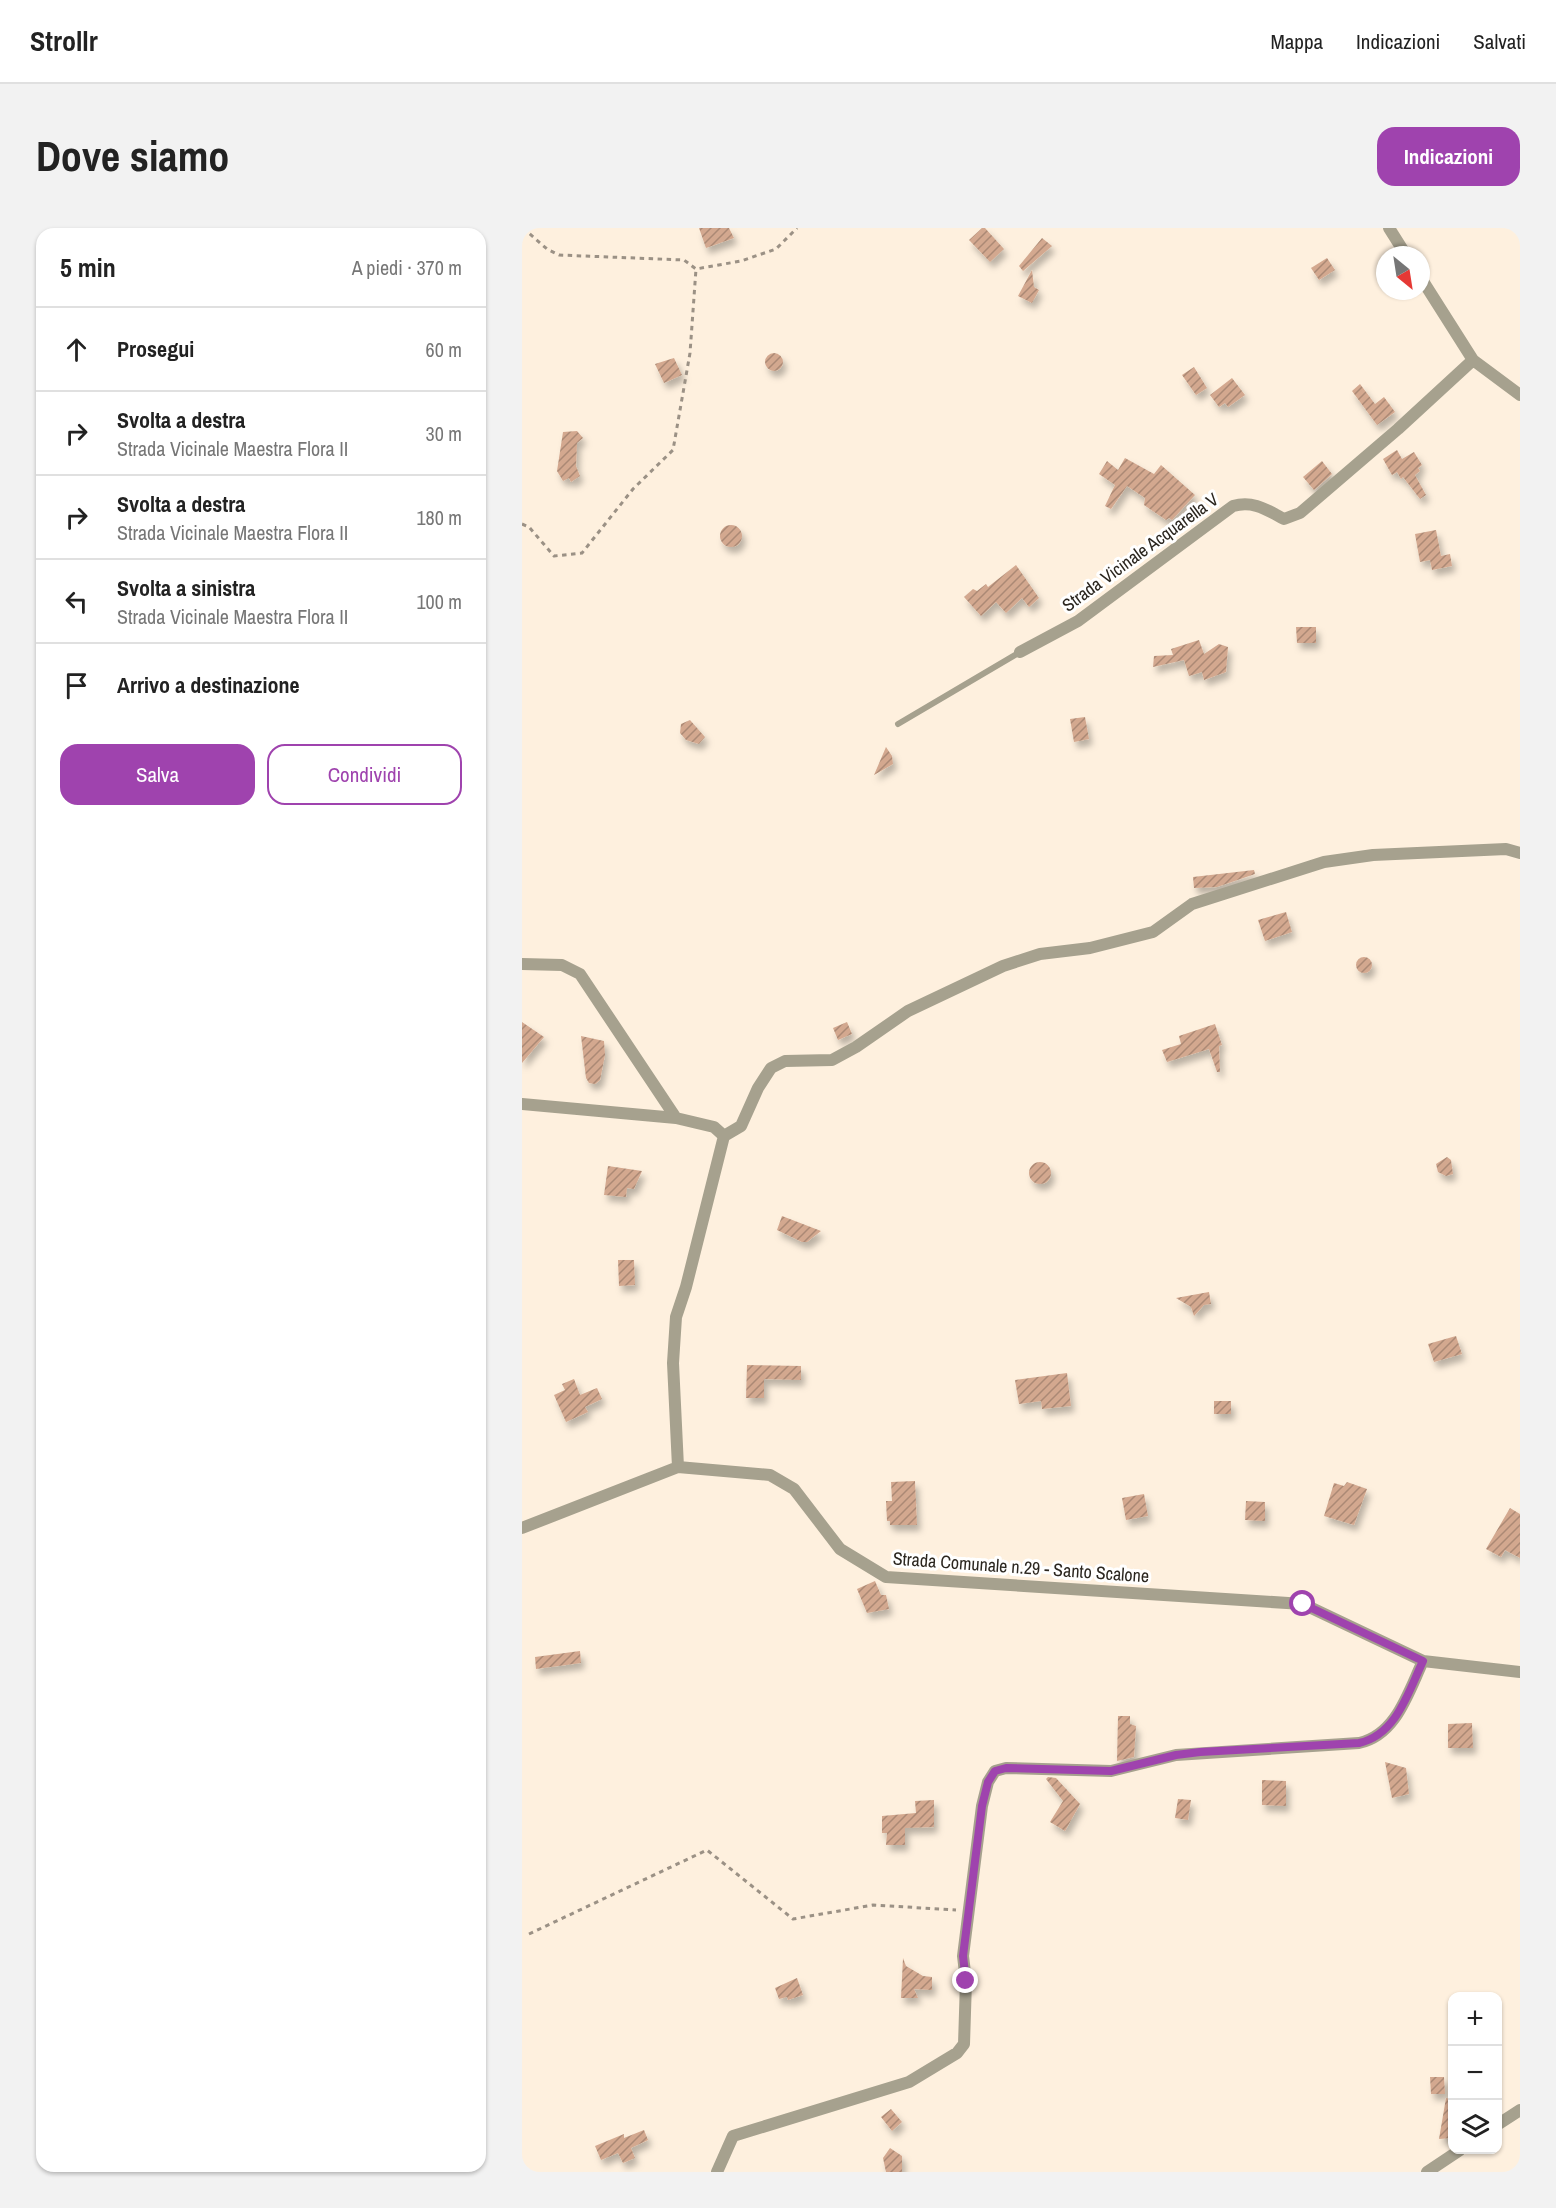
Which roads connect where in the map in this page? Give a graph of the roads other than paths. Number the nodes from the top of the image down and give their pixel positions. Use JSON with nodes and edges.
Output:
{"nodes":[{"id":1,"x":1389,"y":228,"type":"edge"},
{"id":2,"x":1400,"y":246,"type":"edge"},
{"id":3,"x":1430,"y":292,"type":"edge"},
{"id":4,"x":1473,"y":360,"type":"junction"},
{"id":5,"x":1520,"y":395,"type":"edge"},
{"id":6,"x":1020,"y":652,"type":"joint"},
{"id":7,"x":898,"y":724,"type":"dead end"},
{"id":8,"x":1520,"y":853,"type":"edge"},
{"id":9,"x":522,"y":964,"type":"edge"},
{"id":10,"x":522,"y":1104,"type":"edge"},
{"id":11,"x":676,"y":1118,"type":"junction"},
{"id":12,"x":724,"y":1136,"type":"junction"},
{"id":13,"x":678,"y":1467,"type":"junction"},
{"id":14,"x":522,"y":1528,"type":"edge"},
{"id":15,"x":1423,"y":1661,"type":"junction"},
{"id":16,"x":1520,"y":1672,"type":"edge"},
{"id":17,"x":1520,"y":2110,"type":"edge"},
{"id":18,"x":1502,"y":2122,"type":"edge"},
{"id":19,"x":1454,"y":2154,"type":"edge"},
{"id":20,"x":717,"y":2172,"type":"edge"},
{"id":21,"x":1427,"y":2172,"type":"edge"}],
"edges":[{"from":1,"to":2,"type":"street"},
{"from":3,"to":4,"type":"street"},
{"from":4,"to":5,"type":"street"},
{"from":4,"to":6,"type":"street","name":"Strada Vicinale Acquarella V"},
{"from":6,"to":7,"type":"lane","name":"Strada Vicinale Acquarella V"},
{"from":8,"to":12,"type":"street"},
{"from":9,"to":11,"type":"street"},
{"from":10,"to":11,"type":"street"},
{"from":11,"to":12,"type":"street"},
{"from":12,"to":13,"type":"street"},
{"from":13,"to":14,"type":"street","name":"Strada Comunale n.29 - Santo Scalone"},
{"from":13,"to":15,"type":"street","name":"Strada Comunale n.29 - Santo Scalone"},
{"from":15,"to":16,"type":"street","name":"Strada Comunale n.29 - Santo Scalone"},
{"from":15,"to":20,"type":"street"},
{"from":17,"to":18,"type":"street"},
{"from":19,"to":21,"type":"street"}]}
